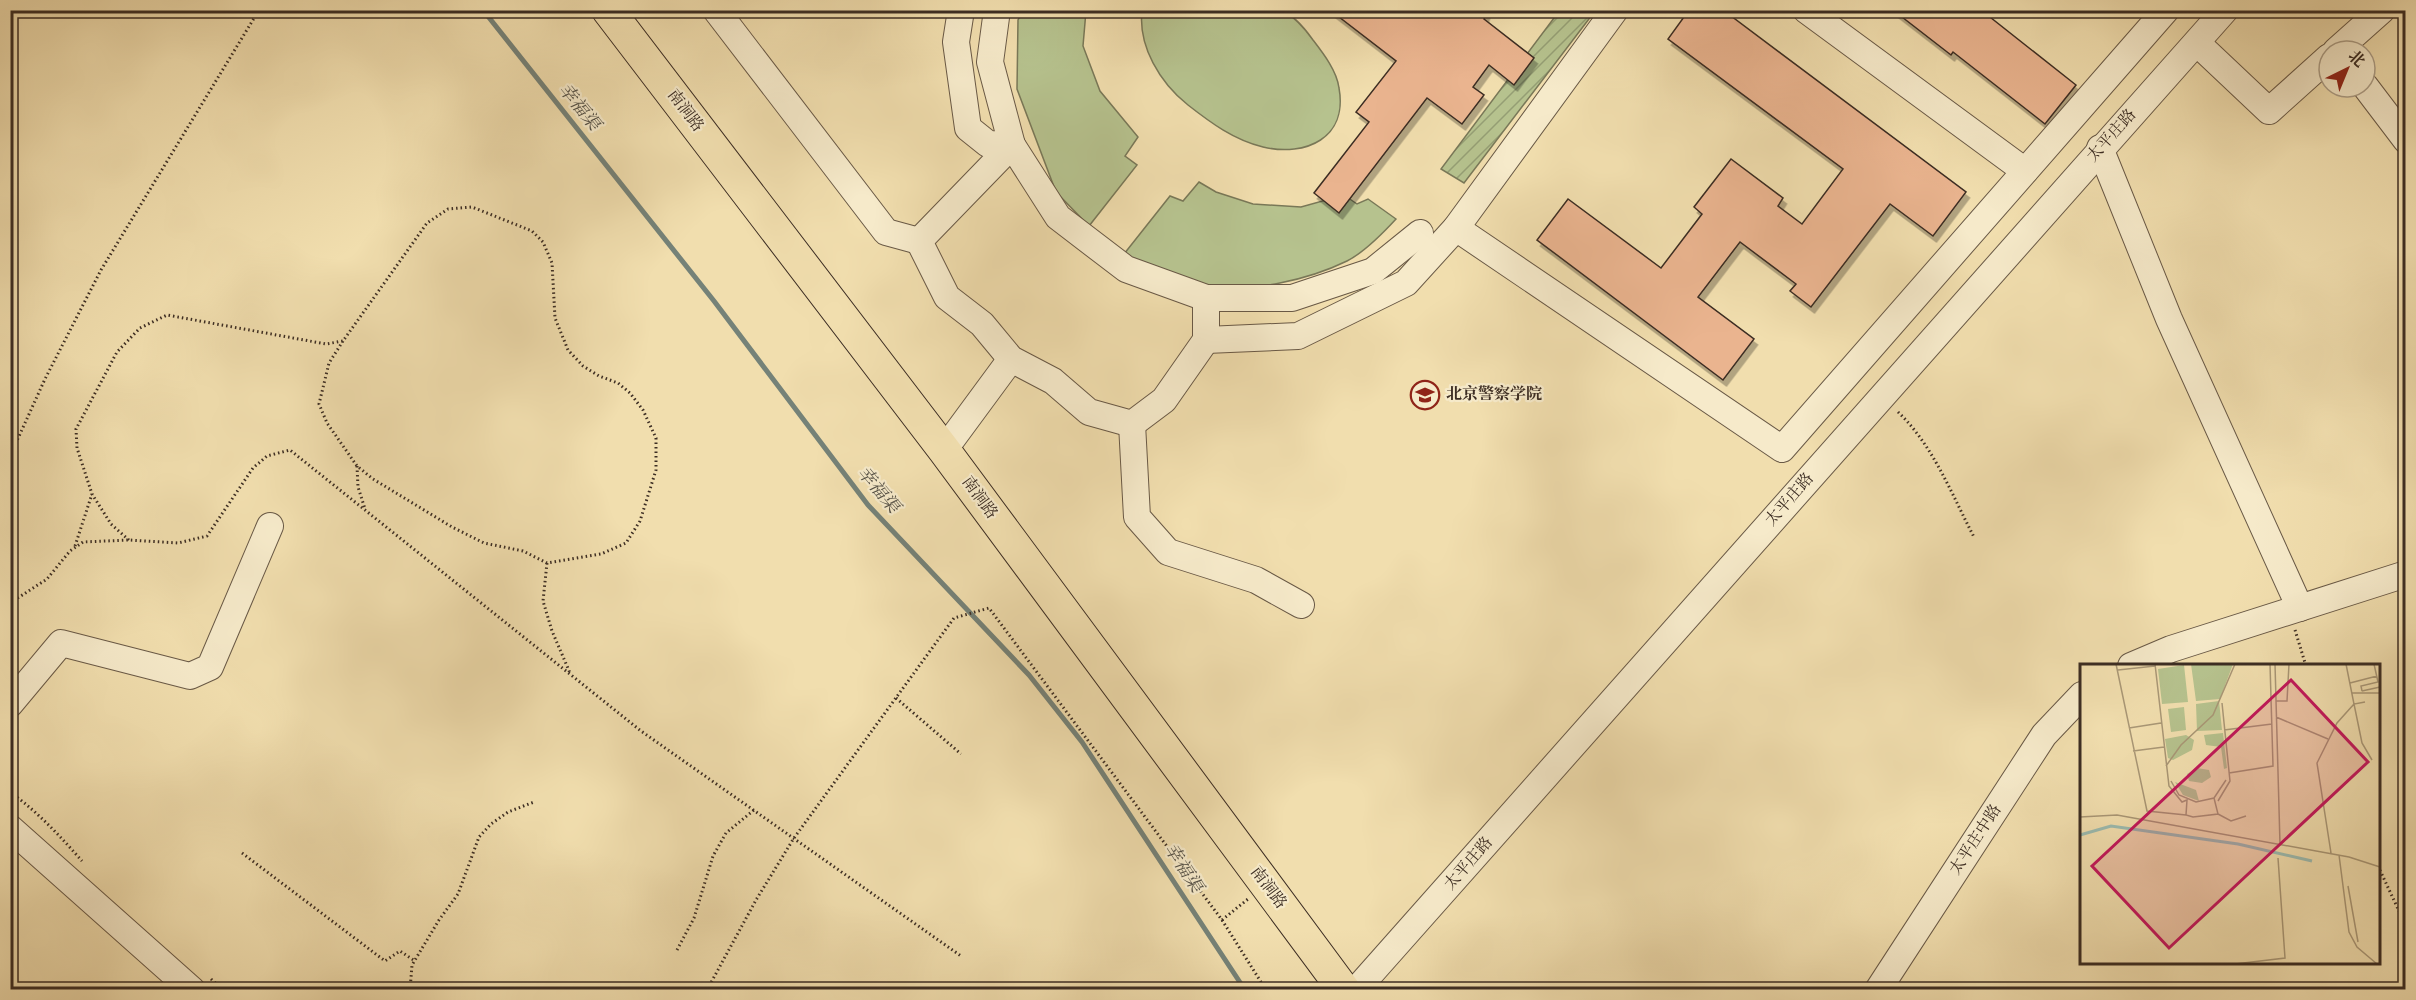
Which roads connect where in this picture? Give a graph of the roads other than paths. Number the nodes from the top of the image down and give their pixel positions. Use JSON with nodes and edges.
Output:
{"nodes":[{"id":1,"x":608,"y":10,"type":"edge"},
{"id":2,"x":716,"y":10,"type":"edge"},
{"id":3,"x":961,"y":10,"type":"edge"},
{"id":4,"x":997,"y":10,"type":"edge"},
{"id":5,"x":1615,"y":10,"type":"edge"},
{"id":6,"x":1806,"y":10,"type":"edge"},
{"id":7,"x":2166,"y":10,"type":"edge"},
{"id":8,"x":2225,"y":10,"type":"edge"},
{"id":9,"x":2382,"y":10,"type":"edge"},
{"id":10,"x":2350,"y":39,"type":"edge"},
{"id":11,"x":2197,"y":43,"type":"junction"},
{"id":12,"x":2317,"y":68,"type":"edge"},
{"id":13,"x":2375,"y":99,"type":"edge"},
{"id":14,"x":2406,"y":140,"type":"edge"},
{"id":15,"x":1012,"y":145,"type":"junction"},
{"id":16,"x":2100,"y":148,"type":"junction"},
{"id":17,"x":2025,"y":171,"type":"junction"},
{"id":18,"x":1456,"y":228,"type":"junction"},
{"id":19,"x":1420,"y":233,"type":"dead end"},
{"id":20,"x":919,"y":242,"type":"junction"},
{"id":21,"x":1206,"y":298,"type":"junction"},
{"id":22,"x":1206,"y":340,"type":"junction"},
{"id":23,"x":1011,"y":359,"type":"junction"},
{"id":24,"x":1132,"y":424,"type":"junction"},
{"id":25,"x":944,"y":450,"type":"junction"},
{"id":26,"x":270,"y":526,"type":"dead end"},
{"id":27,"x":2406,"y":574,"type":"edge"},
{"id":28,"x":1301,"y":605,"type":"dead end"},
{"id":29,"x":2294,"y":610,"type":"junction"},
{"id":30,"x":2136,"y":664,"type":"edge"},
{"id":31,"x":2080,"y":697,"type":"edge"},
{"id":32,"x":10,"y":704,"type":"edge"},
{"id":33,"x":10,"y":828,"type":"edge"},
{"id":34,"x":192,"y":990,"type":"edge"},
{"id":35,"x":1344,"y":990,"type":"edge"},
{"id":36,"x":1356,"y":990,"type":"edge"},
{"id":37,"x":1878,"y":990,"type":"edge"}],
"edges":[{"from":1,"to":25,"type":"main road","name":"南涧路"},
{"from":2,"to":20,"type":"street"},
{"from":3,"to":15,"type":"street"},
{"from":4,"to":15,"type":"street"},
{"from":5,"to":18,"type":"street"},
{"from":6,"to":17,"type":"street"},
{"from":7,"to":17,"type":"street"},
{"from":8,"to":11,"type":"street","name":"太平庄路"},
{"from":9,"to":10,"type":"street"},
{"from":11,"to":12,"type":"street"},
{"from":11,"to":16,"type":"street","name":"太平庄路"},
{"from":13,"to":14,"type":"street"},
{"from":15,"to":20,"type":"street"},
{"from":15,"to":21,"type":"street"},
{"from":16,"to":29,"type":"street"},
{"from":16,"to":36,"type":"street","name":"太平庄路"},
{"from":17,"to":18,"type":"street"},
{"from":18,"to":22,"type":"street"},
{"from":19,"to":21,"type":"street"},
{"from":20,"to":23,"type":"street"},
{"from":21,"to":22,"type":"street"},
{"from":22,"to":24,"type":"street"},
{"from":23,"to":24,"type":"street"},
{"from":23,"to":25,"type":"street"},
{"from":24,"to":28,"type":"street"},
{"from":25,"to":35,"type":"main road","name":"南涧路"},
{"from":26,"to":32,"type":"street"},
{"from":27,"to":29,"type":"street"},
{"from":29,"to":30,"type":"street"},
{"from":31,"to":37,"type":"street","name":"太平庄中路"},
{"from":33,"to":34,"type":"street"}]}
